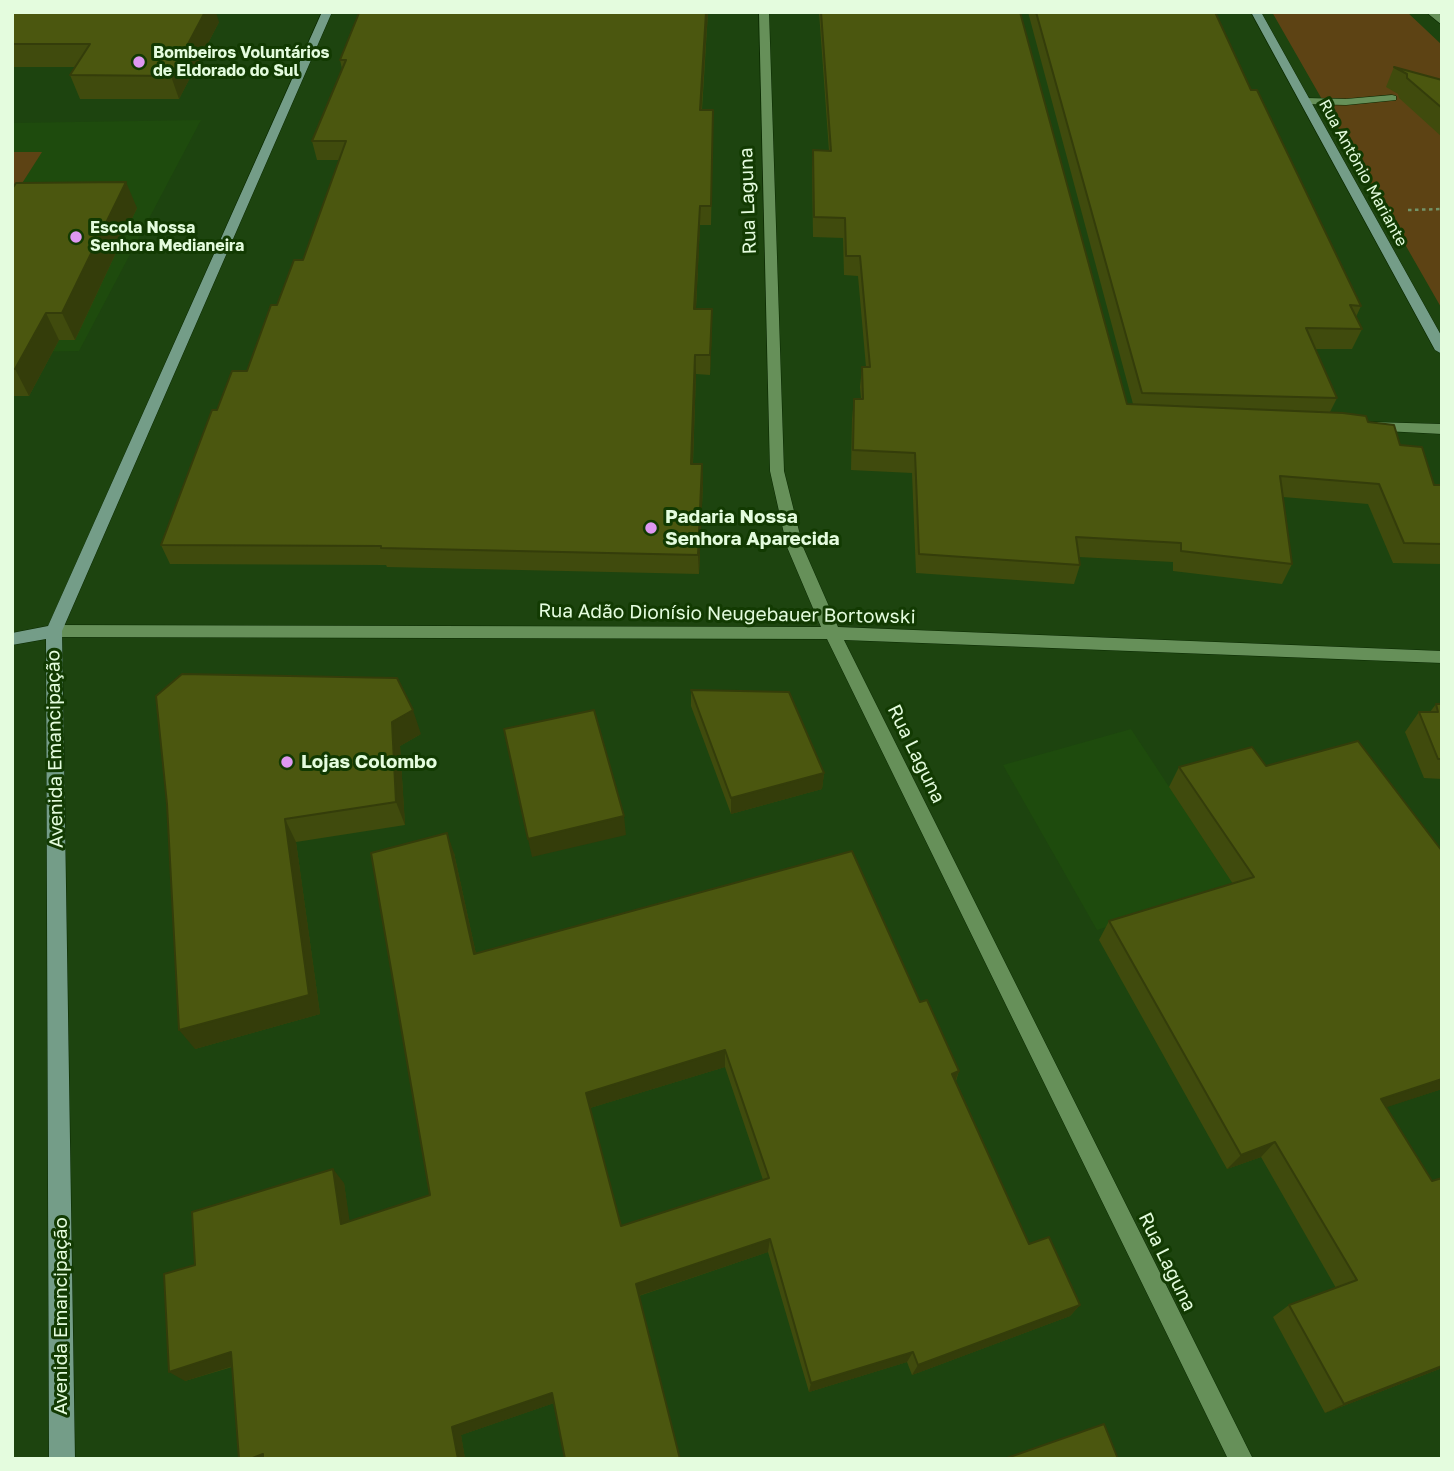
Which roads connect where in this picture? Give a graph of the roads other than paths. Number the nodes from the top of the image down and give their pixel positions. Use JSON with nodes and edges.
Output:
{"nodes":[{"id":1,"x":327,"y":12,"type":"edge"},
{"id":2,"x":764,"y":12,"type":"edge"},
{"id":3,"x":1256,"y":12,"type":"edge"},
{"id":4,"x":1431,"y":12,"type":"edge"},
{"id":5,"x":1442,"y":22,"type":"edge"},
{"id":6,"x":1392,"y":98,"type":"dead end"},
{"id":7,"x":1305,"y":101,"type":"junction"},
{"id":8,"x":1442,"y":350,"type":"edge"},
{"id":9,"x":1360,"y":426,"type":"edge"},
{"id":10,"x":1442,"y":429,"type":"edge"},
{"id":11,"x":54,"y":631,"type":"junction"},
{"id":12,"x":832,"y":633,"type":"junction"},
{"id":13,"x":12,"y":639,"type":"edge"},
{"id":14,"x":1442,"y":657,"type":"edge"},
{"id":15,"x":62,"y":1459,"type":"edge"},
{"id":16,"x":1241,"y":1459,"type":"edge"}],
"edges":[{"from":1,"to":11,"type":"main road","name":"Avenida Emancipação"},
{"from":2,"to":12,"type":"street","name":"Rua Laguna"},
{"from":3,"to":7,"type":"main road","name":"Rua Antônio Mariante"},
{"from":4,"to":5,"type":"street"},
{"from":6,"to":7,"type":"street"},
{"from":7,"to":8,"type":"main road","name":"Rua Antônio Mariante"},
{"from":9,"to":10,"type":"street"},
{"from":11,"to":12,"type":"street","name":"Rua Adão Dionísio Neugebauer Bortowski"},
{"from":11,"to":13,"type":"main road","name":"Rua Adão Dionísio Neugebauer Bortowski"},
{"from":11,"to":15,"type":"main road","name":"Avenida Emancipação"},
{"from":12,"to":14,"type":"street","name":"Rua Adão Dionísio Neugebauer Bortowski"},
{"from":12,"to":16,"type":"street","name":"Rua Laguna"}]}
